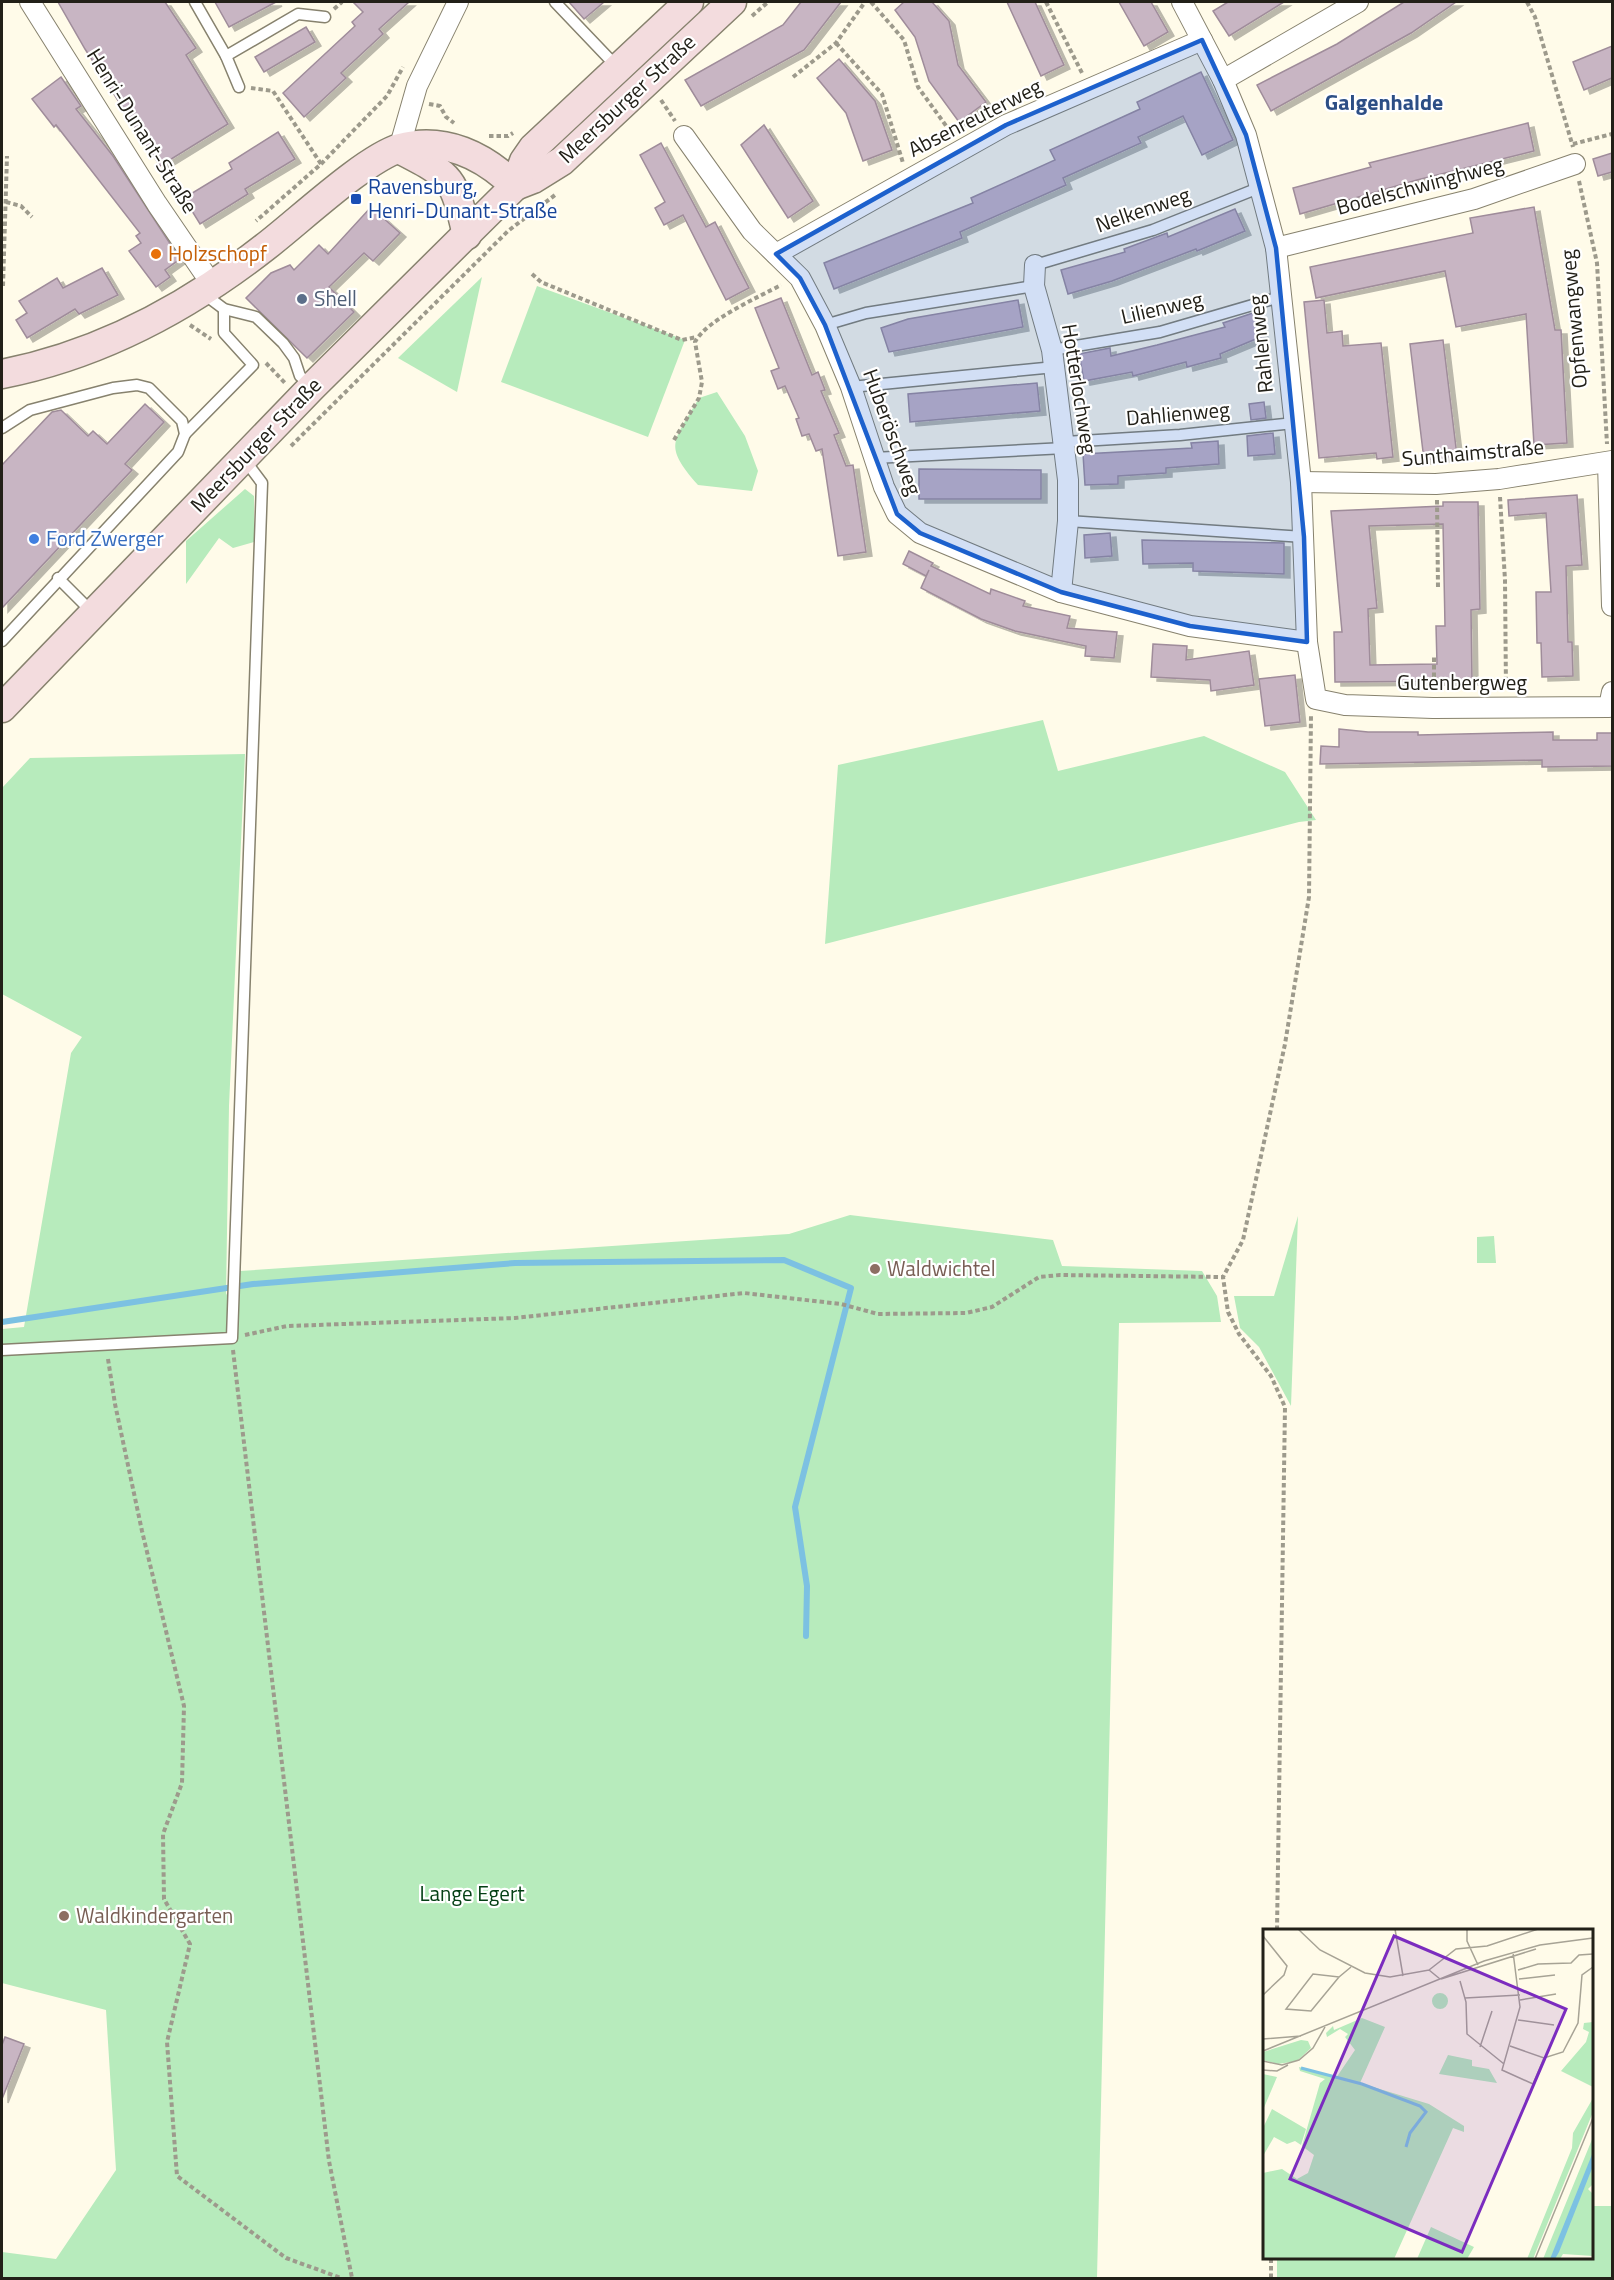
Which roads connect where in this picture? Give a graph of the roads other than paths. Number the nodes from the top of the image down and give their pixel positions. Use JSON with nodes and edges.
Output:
{"nodes":[{"id":1,"x":30,"y":2,"type":"edge"},
{"id":2,"x":195,"y":2,"type":"edge"},
{"id":3,"x":458,"y":2,"type":"edge"},
{"id":4,"x":555,"y":2,"type":"edge"},
{"id":5,"x":689,"y":2,"type":"edge"},
{"id":6,"x":732,"y":2,"type":"edge"},
{"id":7,"x":1182,"y":2,"type":"edge"},
{"id":8,"x":1358,"y":2,"type":"edge"},
{"id":9,"x":325,"y":17,"type":"dead end"},
{"id":10,"x":1202,"y":40,"type":"junction"},
{"id":11,"x":226,"y":56,"type":"junction"},
{"id":12,"x":618,"y":67,"type":"junction"},
{"id":13,"x":1223,"y":80,"type":"junction"},
{"id":14,"x":239,"y":87,"type":"road end"},
{"id":15,"x":684,"y":136,"type":"road end"},
{"id":16,"x":399,"y":148,"type":"junction"},
{"id":17,"x":1574,"y":154,"type":"road end"},
{"id":18,"x":515,"y":186,"type":"junction"},
{"id":19,"x":1262,"y":187,"type":"junction"},
{"id":20,"x":467,"y":235,"type":"junction"},
{"id":21,"x":1276,"y":248,"type":"junction"},
{"id":22,"x":776,"y":254,"type":"junction"},
{"id":23,"x":1035,"y":265,"type":"joint"},
{"id":24,"x":1034,"y":286,"type":"junction"},
{"id":25,"x":214,"y":296,"type":"junction"},
{"id":26,"x":1280,"y":297,"type":"junction"},
{"id":27,"x":825,"y":325,"type":"junction"},
{"id":28,"x":1053,"y":359,"type":"junction"},
{"id":29,"x":2,"y":374,"type":"edge"},
{"id":30,"x":312,"y":387,"type":"junction"},
{"id":31,"x":851,"y":387,"type":"junction"},
{"id":32,"x":1294,"y":423,"type":"junction"},
{"id":33,"x":2,"y":428,"type":"edge"},
{"id":34,"x":185,"y":434,"type":"junction"},
{"id":35,"x":1065,"y":445,"type":"junction"},
{"id":36,"x":874,"y":458,"type":"junction"},
{"id":37,"x":244,"y":459,"type":"junction"},
{"id":38,"x":1610,"y":462,"type":"edge"},
{"id":39,"x":1301,"y":482,"type":"junction"},
{"id":40,"x":1068,"y":522,"type":"junction"},
{"id":41,"x":1304,"y":537,"type":"junction"},
{"id":42,"x":58,"y":578,"type":"junction"},
{"id":43,"x":1061,"y":592,"type":"junction"},
{"id":44,"x":1612,"y":606,"type":"edge"},
{"id":45,"x":93,"y":613,"type":"junction"},
{"id":46,"x":2,"y":641,"type":"edge"},
{"id":47,"x":1307,"y":642,"type":"junction"},
{"id":48,"x":1316,"y":699,"type":"joint"},
{"id":49,"x":1611,"y":699,"type":"edge"},
{"id":50,"x":2,"y":708,"type":"edge"},
{"id":51,"x":2,"y":1350,"type":"edge"}],
"edges":[{"from":1,"to":25,"type":"street","name":"Henri-Dunant-Straße"},
{"from":2,"to":11,"type":"lane"},
{"from":3,"to":16,"type":"street"},
{"from":4,"to":12,"type":"lane"},
{"from":5,"to":12,"type":"street","name":"Meersburger Straße"},
{"from":6,"to":18,"type":"street","name":"Meersburger Straße"},
{"from":7,"to":10,"type":"street","name":"Rahlenweg"},
{"from":8,"to":13,"type":"street"},
{"from":9,"to":11,"type":"lane"},
{"from":10,"to":13,"type":"street","name":"Rahlenweg"},
{"from":10,"to":22,"type":"street","name":"Absenreuterweg"},
{"from":11,"to":14,"type":"lane"},
{"from":12,"to":18,"type":"street","name":"Meersburger Straße"},
{"from":13,"to":19,"type":"street","name":"Rahlenweg"},
{"from":15,"to":22,"type":"street","name":"Huberöschweg"},
{"from":16,"to":18,"type":"street"},
{"from":16,"to":20,"type":"street"},
{"from":16,"to":25,"type":"street"},
{"from":17,"to":21,"type":"street","name":"Bodelschwinghweg"},
{"from":18,"to":20,"type":"street","name":"Meersburger Straße"},
{"from":19,"to":21,"type":"street","name":"Rahlenweg"},
{"from":19,"to":23,"type":"lane","name":"Nelkenweg"},
{"from":20,"to":30,"type":"street","name":"Meersburger Straße"},
{"from":21,"to":26,"type":"street","name":"Rahlenweg"},
{"from":22,"to":27,"type":"street","name":"Huberöschweg"},
{"from":23,"to":24,"type":"street","name":"Hotterlochweg"},
{"from":24,"to":27,"type":"lane"},
{"from":24,"to":28,"type":"street","name":"Hotterlochweg"},
{"from":25,"to":29,"type":"street"},
{"from":25,"to":30,"type":"lane"},
{"from":25,"to":34,"type":"lane"},
{"from":26,"to":28,"type":"lane","name":"Lilienweg"},
{"from":26,"to":32,"type":"street","name":"Rahlenweg"},
{"from":27,"to":31,"type":"street","name":"Huberöschweg"},
{"from":28,"to":31,"type":"lane","name":"Lilienweg"},
{"from":28,"to":35,"type":"street","name":"Hotterlochweg"},
{"from":30,"to":37,"type":"street","name":"Meersburger Straße"},
{"from":31,"to":36,"type":"street","name":"Huberöschweg"},
{"from":32,"to":35,"type":"lane","name":"Dahlienweg"},
{"from":32,"to":39,"type":"street","name":"Rahlenweg"},
{"from":33,"to":34,"type":"lane"},
{"from":34,"to":42,"type":"lane"},
{"from":35,"to":36,"type":"lane","name":"Dahlienweg"},
{"from":35,"to":40,"type":"street","name":"Hotterlochweg"},
{"from":36,"to":43,"type":"street","name":"Huberöschweg"},
{"from":37,"to":45,"type":"street","name":"Meersburger Straße"},
{"from":37,"to":51,"type":"lane"},
{"from":38,"to":39,"type":"street","name":"Sunthaimstraße"},
{"from":38,"to":44,"type":"street"},
{"from":39,"to":41,"type":"street","name":"Rahlenweg"},
{"from":40,"to":41,"type":"lane"},
{"from":40,"to":43,"type":"street","name":"Hotterlochweg"},
{"from":41,"to":47,"type":"street","name":"Rahlenweg"},
{"from":42,"to":45,"type":"lane"},
{"from":42,"to":46,"type":"lane"},
{"from":43,"to":47,"type":"street","name":"Huberöschweg"},
{"from":45,"to":50,"type":"street","name":"Meersburger Straße"},
{"from":47,"to":48,"type":"street","name":"Rahlenweg"},
{"from":48,"to":49,"type":"street","name":"Gutenbergweg"}]}
